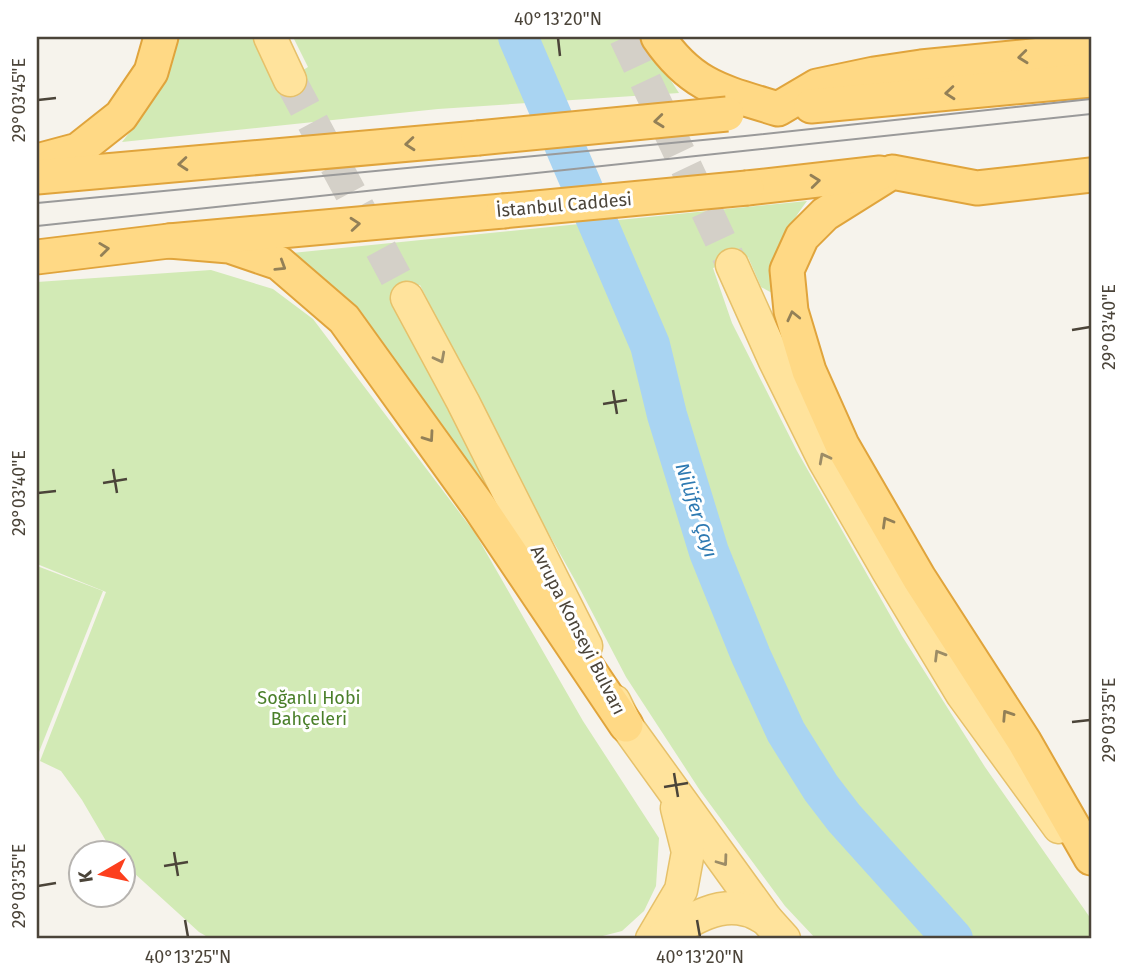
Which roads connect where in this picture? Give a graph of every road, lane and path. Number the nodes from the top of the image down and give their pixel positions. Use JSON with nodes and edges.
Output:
{"nodes":[{"id":1,"x":161,"y":37,"type":"edge"},
{"id":2,"x":270,"y":37,"type":"edge"},
{"id":3,"x":658,"y":37,"type":"edge"},
{"id":4,"x":1091,"y":50,"type":"edge"},
{"id":5,"x":290,"y":80,"type":"tunnel mouth"},
{"id":6,"x":1091,"y":80,"type":"edge"},
{"id":7,"x":778,"y":109,"type":"junction"},
{"id":8,"x":1091,"y":152,"type":"edge"},
{"id":9,"x":37,"y":161,"type":"edge"},
{"id":10,"x":892,"y":172,"type":"junction"},
{"id":11,"x":1091,"y":175,"type":"edge"},
{"id":12,"x":37,"y":177,"type":"edge"},
{"id":13,"x":169,"y":241,"type":"junction"},
{"id":14,"x":37,"y":257,"type":"edge"},
{"id":15,"x":732,"y":265,"type":"tunnel mouth"},
{"id":16,"x":407,"y":298,"type":"tunnel mouth"},
{"id":17,"x":626,"y":725,"type":"junction"},
{"id":18,"x":672,"y":790,"type":"junction"},
{"id":19,"x":1091,"y":858,"type":"edge"},
{"id":20,"x":1091,"y":870,"type":"edge"},
{"id":21,"x":775,"y":929,"type":"edge"},
{"id":22,"x":652,"y":939,"type":"edge"},
{"id":23,"x":660,"y":939,"type":"edge"}],
"edges":[{"from":1,"to":9,"type":"highway"},
{"from":2,"to":5,"type":"main road"},
{"from":3,"to":7,"type":"highway"},
{"from":4,"to":7,"type":"highway","one_way":true},
{"from":6,"to":7,"type":"highway","one_way":true},
{"from":7,"to":12,"type":"highway","one_way":true,"bridge":true},
{"from":8,"to":10,"type":"highway","name":"İstanbul Caddesi"},
{"from":10,"to":11,"type":"highway"},
{"from":13,"to":10,"type":"highway","name":"İstanbul Caddesi","one_way":true,"bridge":true},
{"from":19,"to":10,"type":"highway","one_way":true},
{"from":14,"to":13,"type":"highway","name":"İstanbul Caddesi","one_way":true},
{"from":13,"to":17,"type":"highway","one_way":true},
{"from":20,"to":15,"type":"main road","one_way":true},
{"from":16,"to":17,"type":"main road","name":"Avrupa Konseyi Bulvarı","one_way":true},
{"from":17,"to":18,"type":"main road","name":"Avrupa Konseyi Bulvarı"},
{"from":18,"to":21,"type":"main road","name":"Avrupa Konseyi Bulvarı","one_way":true},
{"from":18,"to":22,"type":"main road"},
{"from":21,"to":23,"type":"main road"}]}
